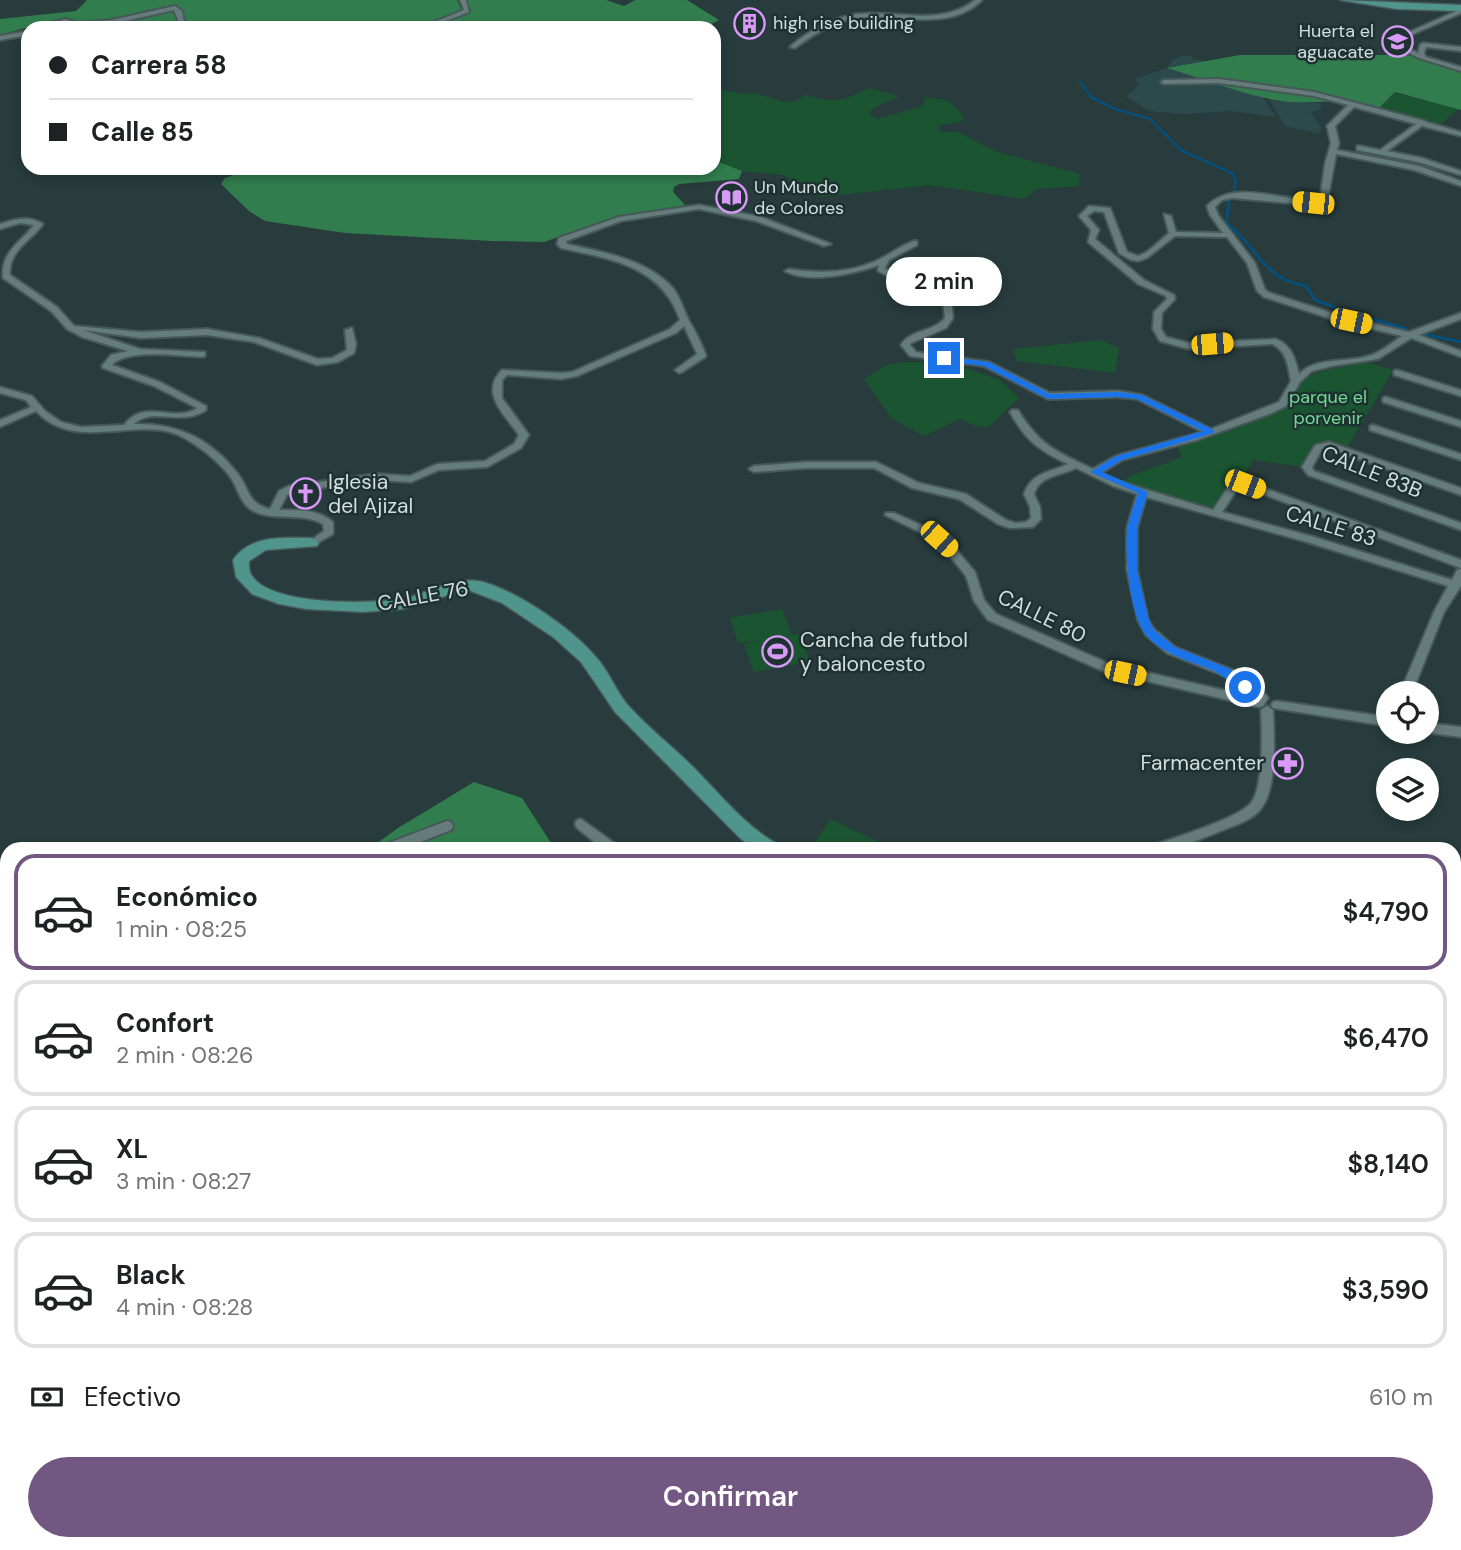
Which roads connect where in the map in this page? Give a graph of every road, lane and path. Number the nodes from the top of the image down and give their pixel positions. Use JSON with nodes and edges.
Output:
{"nodes":[{"id":1,"x":463,"y":0,"type":"edge"},
{"id":2,"x":979,"y":0,"type":"edge"},
{"id":3,"x":1344,"y":0,"type":"edge"},
{"id":4,"x":1459,"y":10,"type":"edge"},
{"id":5,"x":116,"y":21,"type":"edge"},
{"id":6,"x":181,"y":21,"type":"edge"},
{"id":7,"x":441,"y":21,"type":"edge"},
{"id":8,"x":21,"y":34,"type":"edge"},
{"id":9,"x":0,"y":38,"type":"edge"},
{"id":10,"x":793,"y":47,"type":"dead end"},
{"id":11,"x":1461,"y":50,"type":"edge"},
{"id":12,"x":1421,"y":56,"type":"junction"},
{"id":13,"x":1461,"y":69,"type":"edge"},
{"id":14,"x":1164,"y":82,"type":"dead end"},
{"id":15,"x":1353,"y":104,"type":"junction"},
{"id":16,"x":1423,"y":122,"type":"junction"},
{"id":17,"x":1461,"y":134,"type":"edge"},
{"id":18,"x":1333,"y":147,"type":"junction"},
{"id":19,"x":1383,"y":152,"type":"junction"},
{"id":20,"x":1461,"y":173,"type":"edge"},
{"id":21,"x":1461,"y":184,"type":"edge"},
{"id":22,"x":1167,"y":216,"type":"dead end"},
{"id":23,"x":0,"y":227,"type":"edge"},
{"id":24,"x":1173,"y":234,"type":"junction"},
{"id":25,"x":1227,"y":235,"type":"junction"},
{"id":26,"x":914,"y":243,"type":"dead end"},
{"id":27,"x":827,"y":244,"type":"dead end"},
{"id":28,"x":886,"y":259,"type":"junction"},
{"id":29,"x":789,"y":271,"type":"dead end"},
{"id":30,"x":1461,"y":316,"type":"edge"},
{"id":31,"x":685,"y":321,"type":"junction"},
{"id":32,"x":70,"y":327,"type":"junction"},
{"id":33,"x":349,"y":330,"type":"dead end"},
{"id":34,"x":1410,"y":335,"type":"junction"},
{"id":35,"x":139,"y":352,"type":"junction"},
{"id":36,"x":202,"y":354,"type":"dead end"},
{"id":37,"x":1461,"y":354,"type":"edge"},
{"id":38,"x":679,"y":370,"type":"dead end"},
{"id":39,"x":1397,"y":373,"type":"dead end"},
{"id":40,"x":1296,"y":381,"type":"junction"},
{"id":41,"x":0,"y":390,"type":"edge"},
{"id":42,"x":1461,"y":393,"type":"edge"},
{"id":43,"x":1386,"y":400,"type":"dead end"},
{"id":44,"x":38,"y":407,"type":"junction"},
{"id":45,"x":1015,"y":412,"type":"dead end"},
{"id":46,"x":0,"y":424,"type":"edge"},
{"id":47,"x":1461,"y":424,"type":"edge"},
{"id":48,"x":126,"y":428,"type":"junction"},
{"id":49,"x":1373,"y":428,"type":"dead end"},
{"id":50,"x":1211,"y":432,"type":"junction"},
{"id":51,"x":1461,"y":457,"type":"edge"},
{"id":52,"x":1074,"y":465,"type":"junction"},
{"id":53,"x":754,"y":469,"type":"dead end"},
{"id":54,"x":1095,"y":472,"type":"junction"},
{"id":55,"x":1143,"y":492,"type":"junction"},
{"id":56,"x":1461,"y":492,"type":"edge"},
{"id":57,"x":273,"y":512,"type":"junction"},
{"id":58,"x":1216,"y":513,"type":"junction"},
{"id":59,"x":890,"y":515,"type":"dead end"},
{"id":60,"x":1461,"y":527,"type":"edge"},
{"id":61,"x":312,"y":543,"type":"joint"},
{"id":62,"x":1461,"y":564,"type":"edge"},
{"id":63,"x":1461,"y":573,"type":"edge"},
{"id":64,"x":1456,"y":585,"type":"junction"},
{"id":65,"x":1411,"y":681,"type":"edge"},
{"id":66,"x":1266,"y":704,"type":"junction"},
{"id":67,"x":1376,"y":720,"type":"edge"},
{"id":68,"x":1439,"y":729,"type":"edge"},
{"id":69,"x":1461,"y":732,"type":"edge"},
{"id":70,"x":581,"y":824,"type":"dead end"},
{"id":71,"x":447,"y":826,"type":"dead end"},
{"id":72,"x":406,"y":842,"type":"edge"},
{"id":73,"x":603,"y":842,"type":"edge"},
{"id":74,"x":761,"y":842,"type":"edge"},
{"id":75,"x":1177,"y":842,"type":"edge"}],
"edges":[{"from":1,"to":7,"type":"street"},
{"from":2,"to":10,"type":"street"},
{"from":3,"to":4,"type":"street"},
{"from":4,"to":12,"type":"street"},
{"from":5,"to":6,"type":"street"},
{"from":8,"to":9,"type":"street"},
{"from":11,"to":12,"type":"street"},
{"from":12,"to":13,"type":"street"},
{"from":14,"to":15,"type":"street"},
{"from":15,"to":16,"type":"street"},
{"from":15,"to":18,"type":"street"},
{"from":16,"to":17,"type":"street"},
{"from":16,"to":19,"type":"street"},
{"from":18,"to":19,"type":"street"},
{"from":18,"to":21,"type":"street"},
{"from":18,"to":25,"type":"street"},
{"from":19,"to":20,"type":"street"},
{"from":22,"to":24,"type":"street"},
{"from":23,"to":32,"type":"street"},
{"from":24,"to":25,"type":"street"},
{"from":24,"to":40,"type":"street"},
{"from":25,"to":34,"type":"street"},
{"from":26,"to":28,"type":"street"},
{"from":27,"to":31,"type":"street"},
{"from":28,"to":29,"type":"street"},
{"from":28,"to":50,"type":"street"},
{"from":30,"to":34,"type":"street"},
{"from":31,"to":38,"type":"street"},
{"from":31,"to":57,"type":"street"},
{"from":32,"to":33,"type":"street"},
{"from":32,"to":35,"type":"street"},
{"from":34,"to":37,"type":"street"},
{"from":34,"to":40,"type":"street"},
{"from":35,"to":36,"type":"street"},
{"from":35,"to":48,"type":"street"},
{"from":39,"to":42,"type":"street"},
{"from":40,"to":50,"type":"street"},
{"from":41,"to":44,"type":"street"},
{"from":43,"to":47,"type":"street"},
{"from":44,"to":46,"type":"street"},
{"from":44,"to":48,"type":"street"},
{"from":45,"to":52,"type":"street","name":"CALLE 83"},
{"from":48,"to":57,"type":"street"},
{"from":49,"to":51,"type":"street"},
{"from":50,"to":54,"type":"street"},
{"from":52,"to":53,"type":"street"},
{"from":52,"to":54,"type":"street","name":"CALLE 83"},
{"from":54,"to":55,"type":"street","name":"CALLE 83"},
{"from":55,"to":58,"type":"street","name":"CALLE 83"},
{"from":55,"to":66,"type":"street"},
{"from":56,"to":60,"type":"street","name":"CALLE 83B"},
{"from":57,"to":61,"type":"street","name":"CALLE 76"},
{"from":58,"to":62,"type":"street"},
{"from":58,"to":64,"type":"street","name":"CALLE 83"},
{"from":59,"to":66,"type":"street","name":"CALLE 80"},
{"from":61,"to":74,"type":"street","name":"CALLE 76"},
{"from":63,"to":64,"type":"street"},
{"from":64,"to":65,"type":"street"},
{"from":66,"to":67,"type":"street","name":"CALLE 80"},
{"from":66,"to":75,"type":"street"},
{"from":68,"to":69,"type":"street"},
{"from":70,"to":73,"type":"street"},
{"from":71,"to":72,"type":"street"}]}
